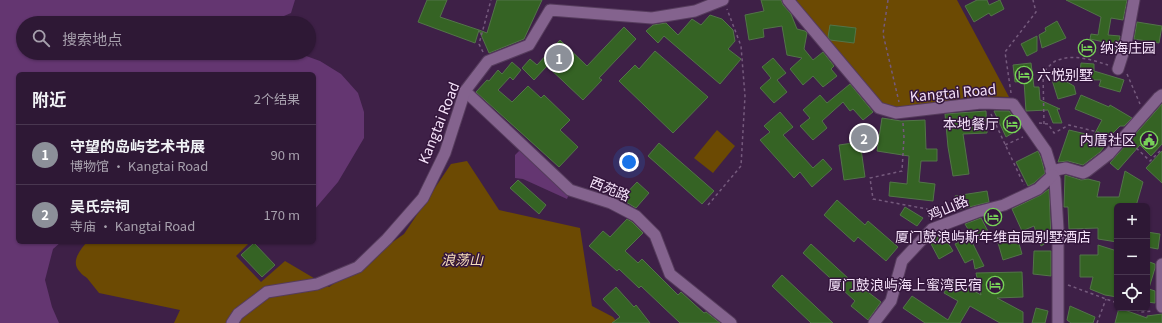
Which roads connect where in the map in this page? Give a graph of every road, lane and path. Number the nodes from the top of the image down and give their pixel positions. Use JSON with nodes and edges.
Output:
{"nodes":[{"id":1,"x":491,"y":0,"type":"edge"},
{"id":2,"x":788,"y":0,"type":"edge"},
{"id":3,"x":888,"y":0,"type":"edge"},
{"id":4,"x":1033,"y":0,"type":"edge"},
{"id":5,"x":1134,"y":0,"type":"edge"},
{"id":6,"x":724,"y":3,"type":"edge"},
{"id":7,"x":551,"y":5,"type":"edge"},
{"id":8,"x":488,"y":61,"type":"junction"},
{"id":9,"x":1118,"y":69,"type":"junction"},
{"id":10,"x":465,"y":91,"type":"junction"},
{"id":11,"x":1162,"y":95,"type":"edge"},
{"id":12,"x":986,"y":103,"type":"junction"},
{"id":13,"x":1013,"y":104,"type":"junction"},
{"id":14,"x":902,"y":112,"type":"junction"},
{"id":15,"x":1144,"y":114,"type":"junction"},
{"id":16,"x":1044,"y":124,"type":"junction"},
{"id":17,"x":1034,"y":128,"type":"junction"},
{"id":18,"x":1118,"y":137,"type":"junction"},
{"id":19,"x":1005,"y":145,"type":"junction"},
{"id":20,"x":1162,"y":149,"type":"edge"},
{"id":21,"x":1052,"y":173,"type":"junction"},
{"id":22,"x":1028,"y":194,"type":"junction"},
{"id":23,"x":708,"y":205,"type":"dead end"},
{"id":24,"x":932,"y":229,"type":"junction"},
{"id":25,"x":1162,"y":264,"type":"edge"},
{"id":26,"x":1059,"y":281,"type":"junction"},
{"id":27,"x":1106,"y":300,"type":"junction"},
{"id":28,"x":1114,"y":303,"type":"edge"},
{"id":29,"x":1159,"y":309,"type":"edge"},
{"id":30,"x":232,"y":323,"type":"edge"},
{"id":31,"x":731,"y":323,"type":"edge"},
{"id":32,"x":874,"y":323,"type":"edge"},
{"id":33,"x":1058,"y":323,"type":"edge"},
{"id":34,"x":1097,"y":323,"type":"edge"}],
"edges":[{"from":1,"to":8,"type":"path"},
{"from":2,"to":14,"type":"street","name":"Kangtai Road"},
{"from":3,"to":14,"type":"path"},
{"from":4,"to":13,"type":"path"},
{"from":5,"to":9,"type":"street"},
{"from":6,"to":7,"type":"street"},
{"from":6,"to":23,"type":"path"},
{"from":7,"to":8,"type":"street"},
{"from":8,"to":10,"type":"street","name":"Kangtai Road"},
{"from":9,"to":15,"type":"path"},
{"from":9,"to":16,"type":"path"},
{"from":10,"to":30,"type":"street","name":"Kangtai Road"},
{"from":10,"to":31,"type":"street","name":"西苑路"},
{"from":11,"to":15,"type":"street"},
{"from":12,"to":13,"type":"street","name":"Kangtai Road"},
{"from":12,"to":14,"type":"street","name":"Kangtai Road"},
{"from":12,"to":19,"type":"path"},
{"from":13,"to":17,"type":"street","name":"Kangtai Road"},
{"from":14,"to":24,"type":"path"},
{"from":15,"to":18,"type":"street"},
{"from":16,"to":17,"type":"path"},
{"from":16,"to":18,"type":"path"},
{"from":17,"to":19,"type":"path"},
{"from":17,"to":21,"type":"street","name":"Kangtai Road"},
{"from":18,"to":20,"type":"path"},
{"from":18,"to":21,"type":"street"},
{"from":19,"to":22,"type":"path"},
{"from":21,"to":22,"type":"street","name":"鸡山路"},
{"from":21,"to":26,"type":"street","name":"Kangtai Road"},
{"from":22,"to":24,"type":"street","name":"鸡山路"},
{"from":24,"to":32,"type":"street","name":"鸡山路"},
{"from":25,"to":29,"type":"street"},
{"from":26,"to":27,"type":"path"},
{"from":26,"to":33,"type":"street","name":"Kangtai Road"},
{"from":27,"to":28,"type":"path"},
{"from":27,"to":34,"type":"path"}]}
